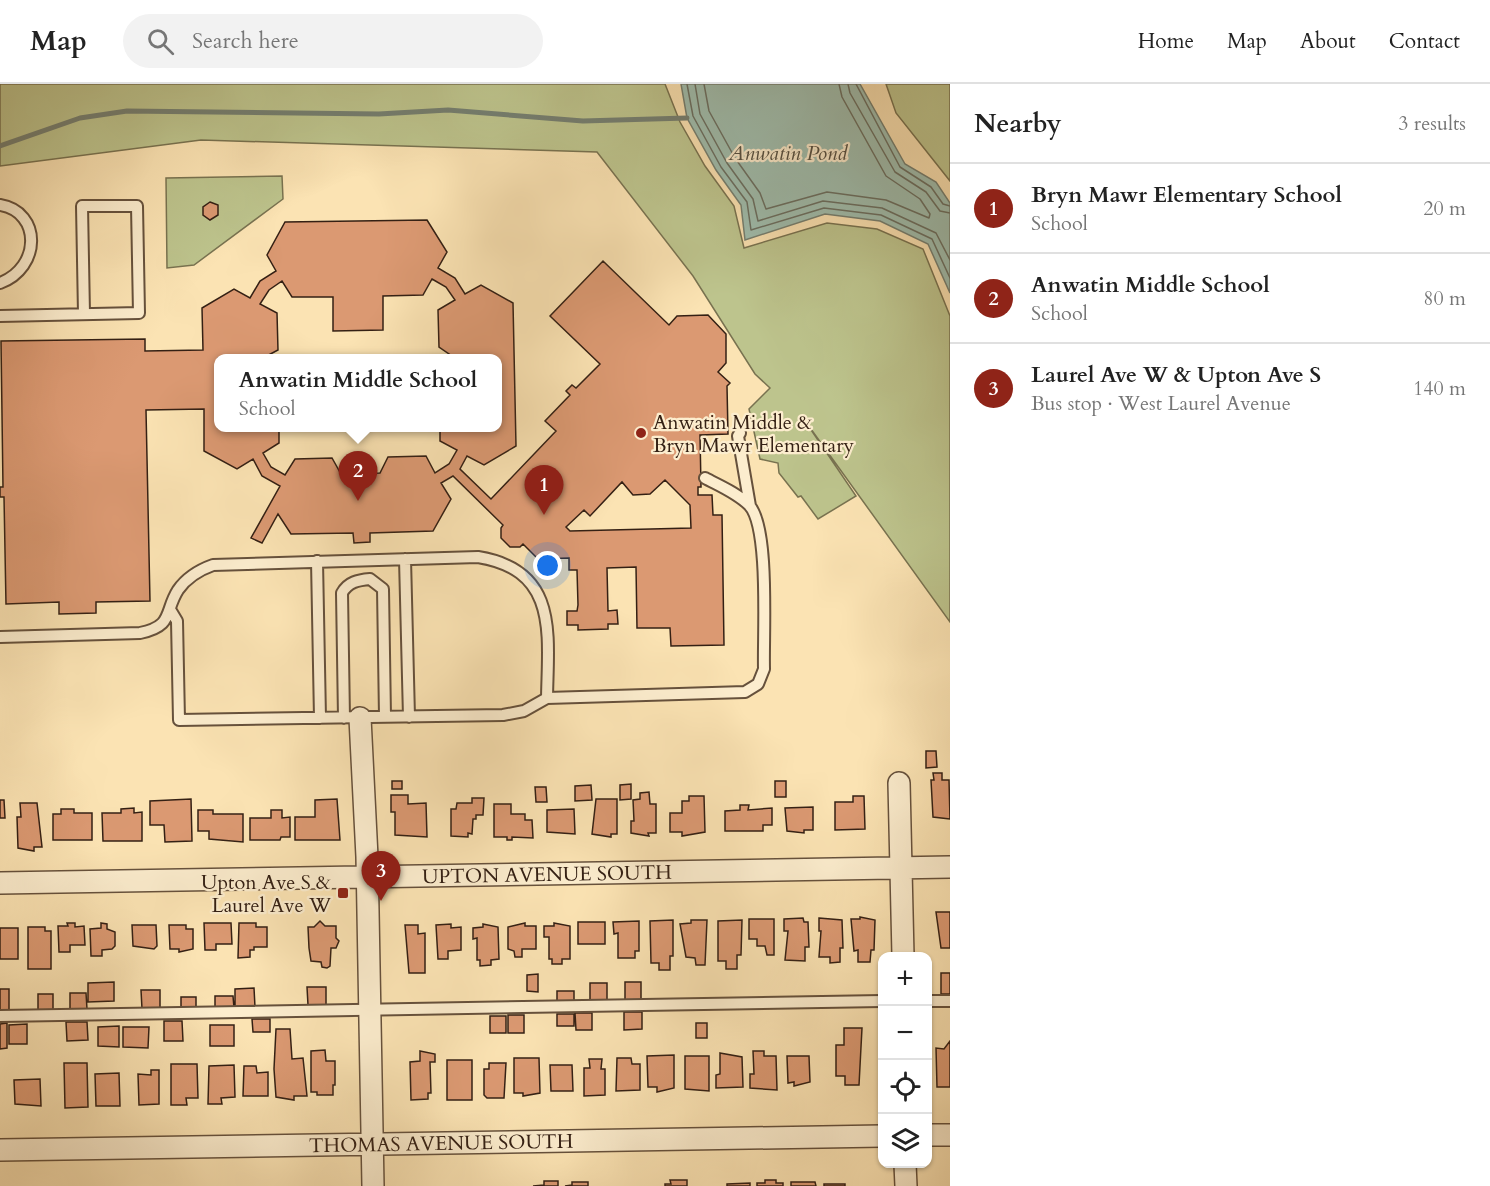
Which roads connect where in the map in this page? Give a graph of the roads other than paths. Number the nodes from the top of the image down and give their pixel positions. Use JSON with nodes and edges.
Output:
{"nodes":[{"id":1,"x":0,"y":205,"type":"edge"},
{"id":2,"x":0,"y":283,"type":"edge"},
{"id":3,"x":84,"y":314,"type":"junction"},
{"id":4,"x":0,"y":316,"type":"edge"},
{"id":5,"x":740,"y":433,"type":"dead end"},
{"id":6,"x":705,"y":478,"type":"dead end"},
{"id":7,"x":750,"y":506,"type":"junction"},
{"id":8,"x":405,"y":559,"type":"junction"},
{"id":9,"x":317,"y":561,"type":"junction"},
{"id":10,"x":171,"y":611,"type":"junction"},
{"id":11,"x":0,"y":637,"type":"edge"},
{"id":12,"x":547,"y":698,"type":"junction"},
{"id":13,"x":385,"y":717,"type":"junction"},
{"id":14,"x":409,"y":717,"type":"junction"},
{"id":15,"x":320,"y":718,"type":"junction"},
{"id":16,"x":352,"y":718,"type":"junction"},
{"id":17,"x":899,"y":783,"type":"dead end"},
{"id":18,"x":902,"y":867,"type":"junction"},
{"id":19,"x":950,"y":867,"type":"edge"},
{"id":20,"x":367,"y":877,"type":"junction"},
{"id":21,"x":0,"y":883,"type":"edge"},
{"id":22,"x":903,"y":952,"type":"edge"},
{"id":23,"x":950,"y":1000,"type":"edge"},
{"id":24,"x":878,"y":1001,"type":"edge"},
{"id":25,"x":932,"y":1001,"type":"edge"},
{"id":26,"x":369,"y":1010,"type":"junction"},
{"id":27,"x":0,"y":1016,"type":"edge"},
{"id":28,"x":932,"y":1135,"type":"edge"},
{"id":29,"x":950,"y":1135,"type":"edge"},
{"id":30,"x":878,"y":1136,"type":"edge"},
{"id":31,"x":373,"y":1144,"type":"junction"},
{"id":32,"x":0,"y":1150,"type":"edge"},
{"id":33,"x":905,"y":1168,"type":"edge"},
{"id":34,"x":373,"y":1186,"type":"edge"},
{"id":35,"x":906,"y":1186,"type":"edge"}],
"edges":[{"from":1,"to":2,"type":"lane"},
{"from":3,"to":3,"type":"lane"},
{"from":3,"to":4,"type":"lane"},
{"from":5,"to":7,"type":"lane"},
{"from":6,"to":7,"type":"lane"},
{"from":7,"to":12,"type":"lane"},
{"from":8,"to":9,"type":"lane"},
{"from":8,"to":12,"type":"lane"},
{"from":8,"to":14,"type":"lane"},
{"from":9,"to":10,"type":"lane"},
{"from":9,"to":15,"type":"lane"},
{"from":10,"to":11,"type":"lane"},
{"from":10,"to":15,"type":"lane"},
{"from":12,"to":14,"type":"lane"},
{"from":13,"to":14,"type":"lane"},
{"from":13,"to":16,"type":"lane"},
{"from":13,"to":16,"type":"lane"},
{"from":15,"to":16,"type":"lane"},
{"from":16,"to":20,"type":"street"},
{"from":17,"to":18,"type":"street"},
{"from":18,"to":19,"type":"street","name":"UPTON AVENUE SOUTH"},
{"from":18,"to":20,"type":"street","name":"UPTON AVENUE SOUTH"},
{"from":18,"to":22,"type":"street"},
{"from":20,"to":21,"type":"street","name":"UPTON AVENUE SOUTH"},
{"from":20,"to":26,"type":"street"},
{"from":23,"to":25,"type":"lane"},
{"from":24,"to":26,"type":"lane"},
{"from":26,"to":27,"type":"lane"},
{"from":26,"to":31,"type":"street"},
{"from":28,"to":29,"type":"street"},
{"from":30,"to":31,"type":"street","name":"THOMAS AVENUE SOUTH"},
{"from":31,"to":32,"type":"street","name":"THOMAS AVENUE SOUTH"},
{"from":31,"to":34,"type":"street"},
{"from":33,"to":35,"type":"street"}]}
